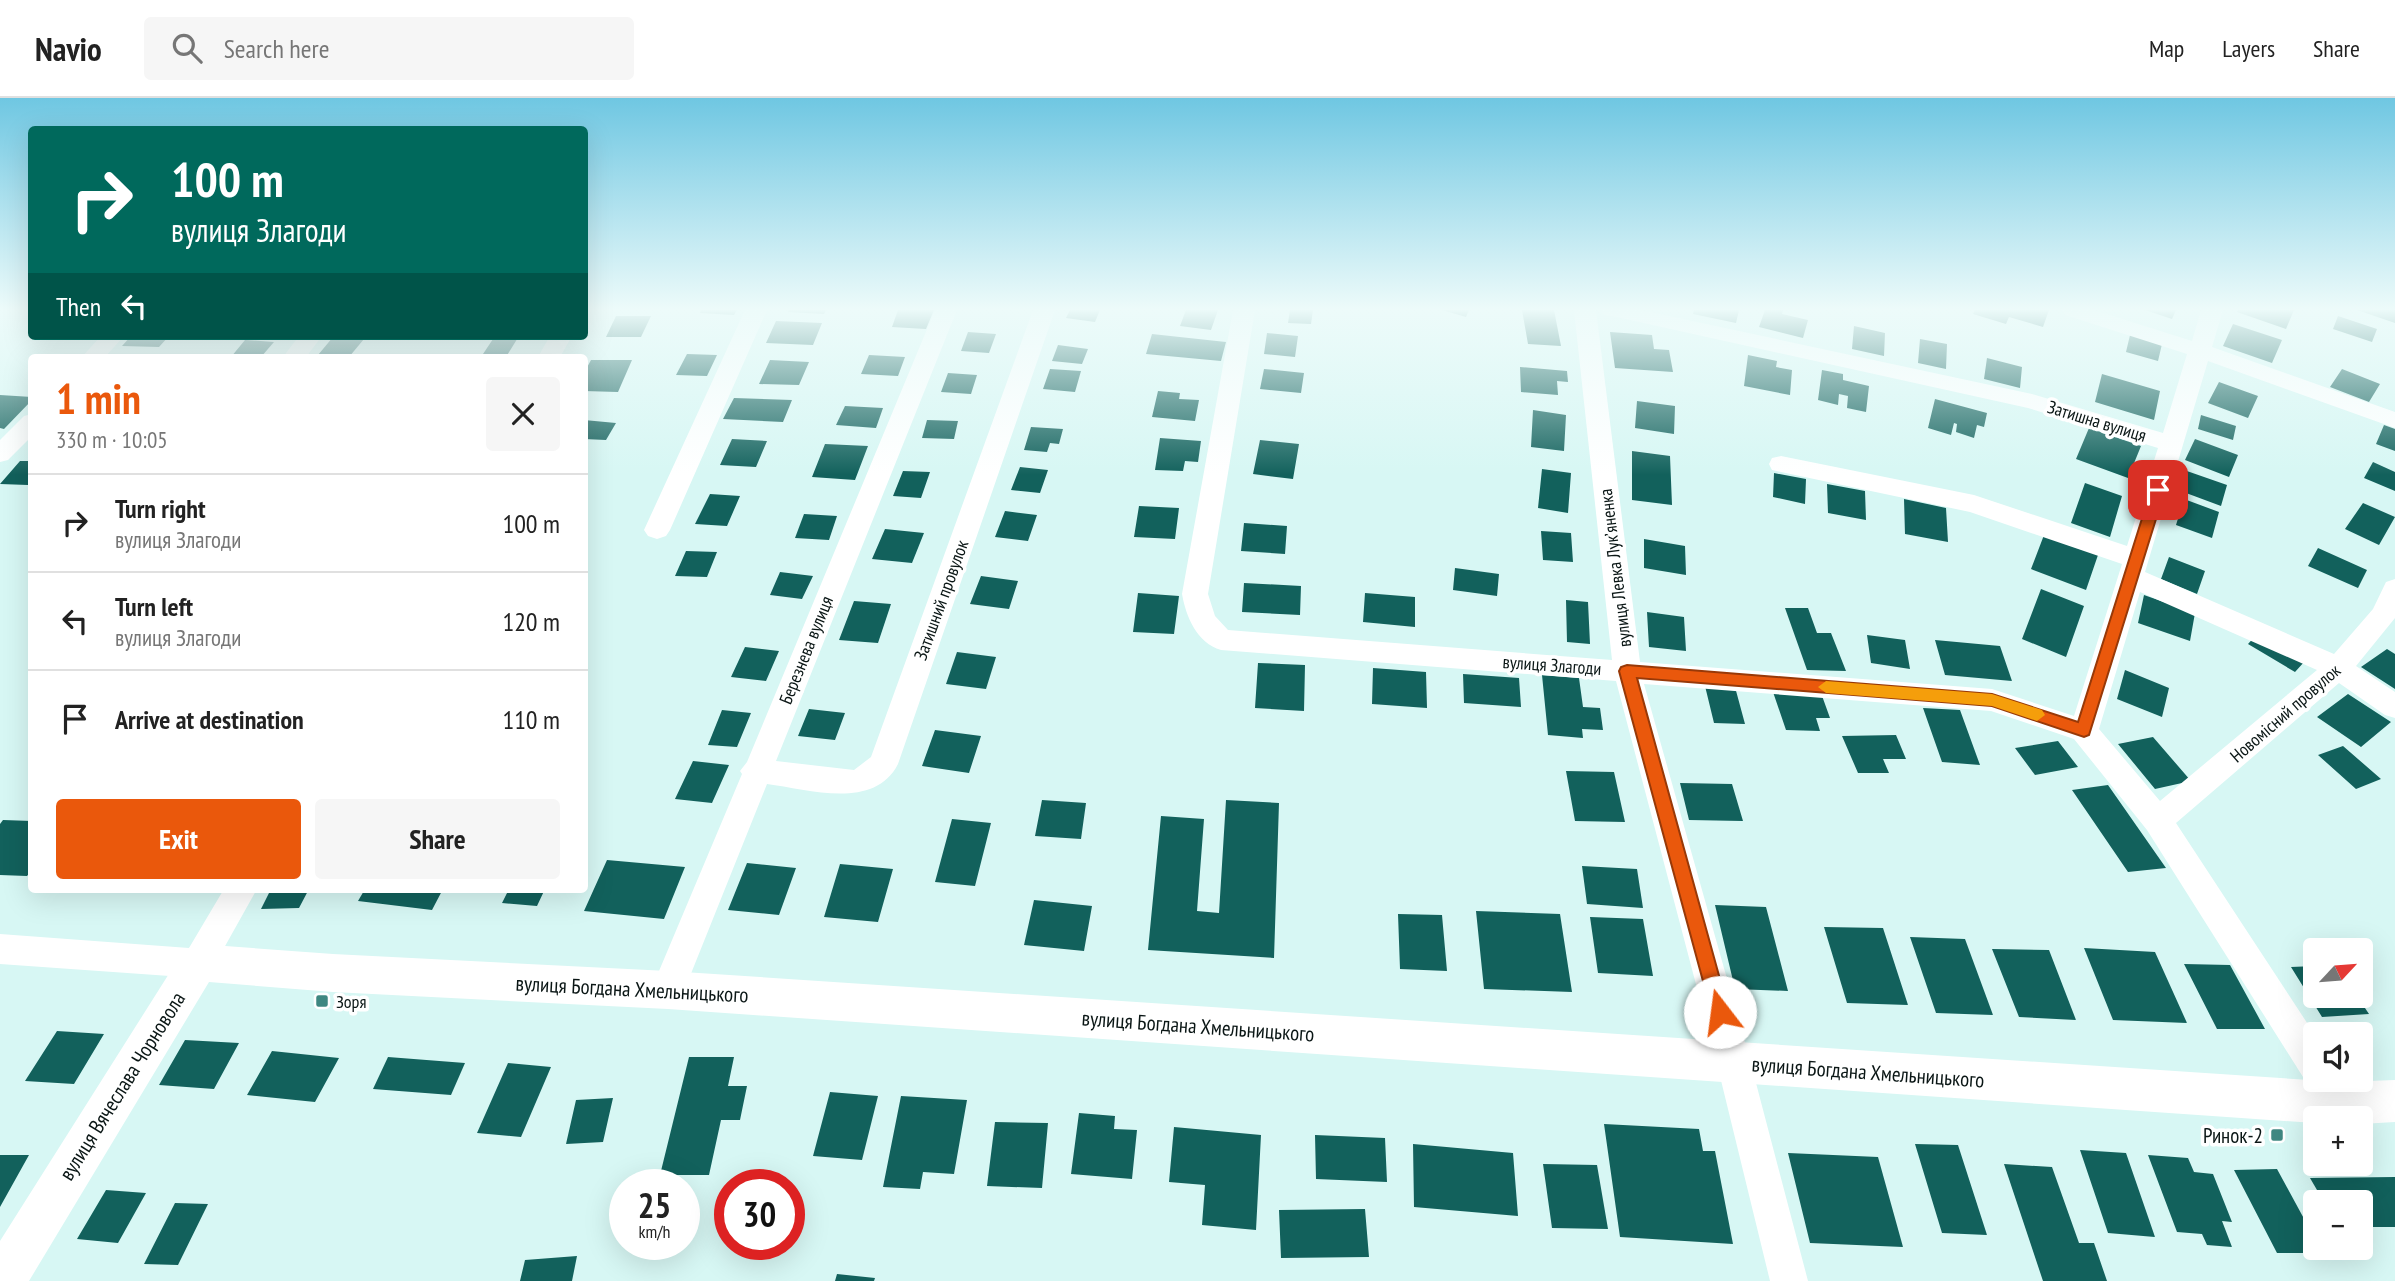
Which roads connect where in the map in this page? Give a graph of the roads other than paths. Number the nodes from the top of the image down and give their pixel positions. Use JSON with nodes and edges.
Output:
{"nodes":[{"id":1,"x":731,"y":365,"type":"edge"},
{"id":2,"x":923,"y":365,"type":"edge"},
{"id":3,"x":1024,"y":365,"type":"edge"},
{"id":4,"x":1234,"y":365,"type":"edge"},
{"id":5,"x":1591,"y":365,"type":"edge"},
{"id":6,"x":1867,"y":365,"type":"edge"},
{"id":7,"x":2194,"y":365,"type":"edge"},
{"id":8,"x":2243,"y":365,"type":"edge"},
{"id":9,"x":2395,"y":420,"type":"edge"},
{"id":10,"x":28,"y":425,"type":"edge"},
{"id":11,"x":2173,"y":444,"type":"junction"},
{"id":12,"x":0,"y":454,"type":"edge"},
{"id":13,"x":1781,"y":464,"type":"dead end"},
{"id":14,"x":657,"y":530,"type":"dead end"},
{"id":15,"x":2134,"y":568,"type":"junction"},
{"id":16,"x":2395,"y":589,"type":"edge"},
{"id":17,"x":2338,"y":668,"type":"junction"},
{"id":18,"x":1627,"y":671,"type":"junction"},
{"id":19,"x":2395,"y":706,"type":"edge"},
{"id":20,"x":2084,"y":731,"type":"junction"},
{"id":21,"x":755,"y":772,"type":"junction"},
{"id":22,"x":2158,"y":821,"type":"junction"},
{"id":23,"x":239,"y":893,"type":"edge"},
{"id":24,"x":0,"y":949,"type":"edge"},
{"id":25,"x":198,"y":962,"type":"junction"},
{"id":26,"x":668,"y":990,"type":"junction"},
{"id":27,"x":2303,"y":1046,"type":"edge"},
{"id":28,"x":1734,"y":1064,"type":"junction"},
{"id":29,"x":2303,"y":1090,"type":"edge"},
{"id":30,"x":2338,"y":1092,"type":"edge"},
{"id":31,"x":2395,"y":1101,"type":"edge"},
{"id":32,"x":2,"y":1281,"type":"edge"},
{"id":33,"x":1789,"y":1281,"type":"edge"}],
"edges":[{"from":1,"to":14,"type":"street"},
{"from":2,"to":21,"type":"street","name":"Березнева вулиця"},
{"from":3,"to":21,"type":"street","name":"Затишний провулок"},
{"from":4,"to":18,"type":"street","name":"вулиця Злагоди"},
{"from":5,"to":18,"type":"street","name":"вулиця Левка Лукʼяненка"},
{"from":6,"to":11,"type":"street","name":"Затишна вулиця"},
{"from":7,"to":11,"type":"street"},
{"from":8,"to":9,"type":"street"},
{"from":10,"to":12,"type":"street"},
{"from":11,"to":15,"type":"street"},
{"from":13,"to":15,"type":"street"},
{"from":15,"to":17,"type":"street"},
{"from":15,"to":20,"type":"street"},
{"from":16,"to":17,"type":"street","name":"Новомісний провулок"},
{"from":17,"to":19,"type":"street"},
{"from":17,"to":22,"type":"street","name":"Новомісний провулок"},
{"from":18,"to":20,"type":"street","name":"вулиця Злагоди"},
{"from":18,"to":28,"type":"street","name":"вулиця Левка Лукʼяненка"},
{"from":20,"to":22,"type":"street"},
{"from":21,"to":26,"type":"street","name":"Березнева вулиця"},
{"from":22,"to":27,"type":"street"},
{"from":23,"to":25,"type":"street","name":"вулиця Вячеслава Чорновола"},
{"from":24,"to":25,"type":"street","name":"вулиця Богдана Хмельницького"},
{"from":25,"to":26,"type":"main road","name":"вулиця Богдана Хмельницького"},
{"from":25,"to":32,"type":"main road","name":"вулиця Вячеслава Чорновола"},
{"from":26,"to":28,"type":"main road","name":"вулиця Богдана Хмельницького"},
{"from":28,"to":29,"type":"main road","name":"вулиця Богдана Хмельницького"},
{"from":28,"to":33,"type":"street","name":"вулиця Левка Лукʼяненка"},
{"from":30,"to":31,"type":"main road","name":"вулиця Богдана Хмельницького"}]}
